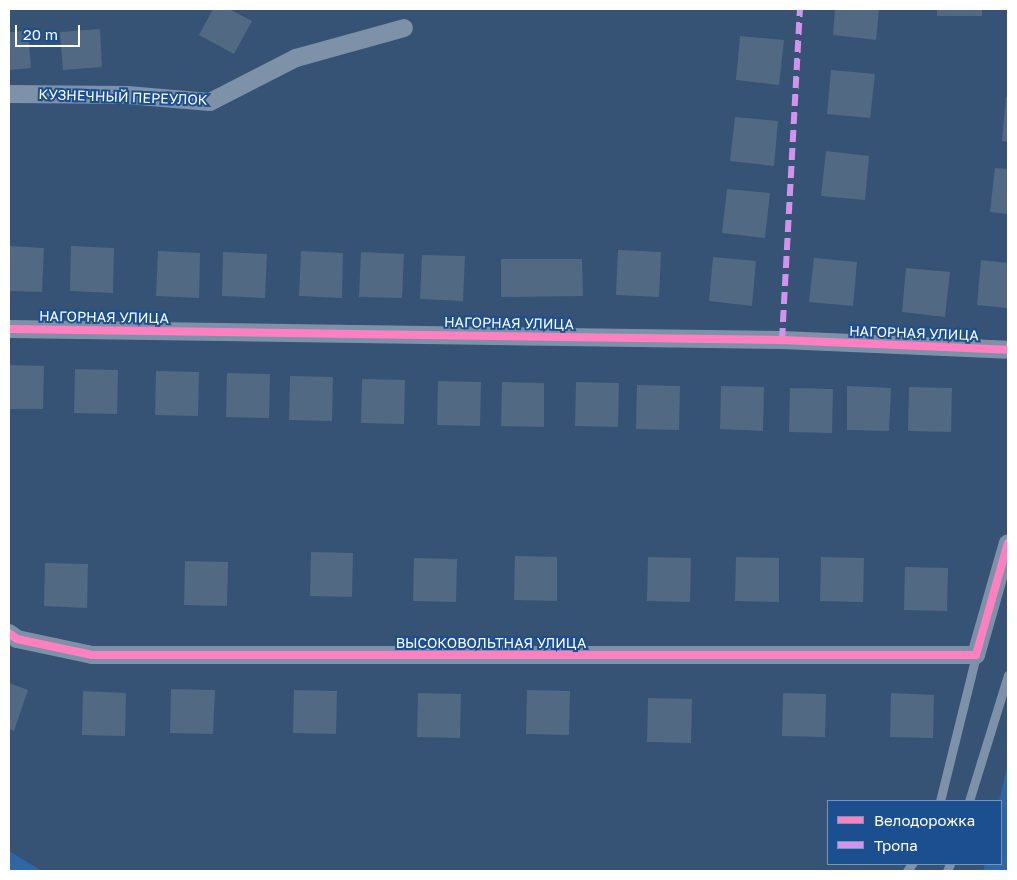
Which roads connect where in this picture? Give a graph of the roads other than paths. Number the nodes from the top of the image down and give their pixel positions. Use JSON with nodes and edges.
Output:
{"nodes":[{"id":1,"x":404,"y":28,"type":"dead end"},
{"id":2,"x":9,"y":94,"type":"edge"},
{"id":3,"x":9,"y":329,"type":"edge"},
{"id":4,"x":1008,"y":350,"type":"edge"},
{"id":5,"x":1008,"y":543,"type":"edge"},
{"id":6,"x":9,"y":633,"type":"edge"},
{"id":7,"x":976,"y":655,"type":"junction"},
{"id":8,"x":1008,"y":676,"type":"edge"},
{"id":9,"x":940,"y":800,"type":"edge"},
{"id":10,"x":969,"y":800,"type":"edge"}],
"edges":[{"from":1,"to":2,"type":"street","name":"КУЗНЕЧНЫЙ ПЕРЕУЛОК"},
{"from":3,"to":4,"type":"street","name":"НАГОРНАЯ УЛИЦА"},
{"from":5,"to":7,"type":"street"},
{"from":6,"to":7,"type":"street","name":"ВЫСОКОВОЛЬТНАЯ УЛИЦА"},
{"from":7,"to":9,"type":"lane"},
{"from":8,"to":10,"type":"lane"}]}
